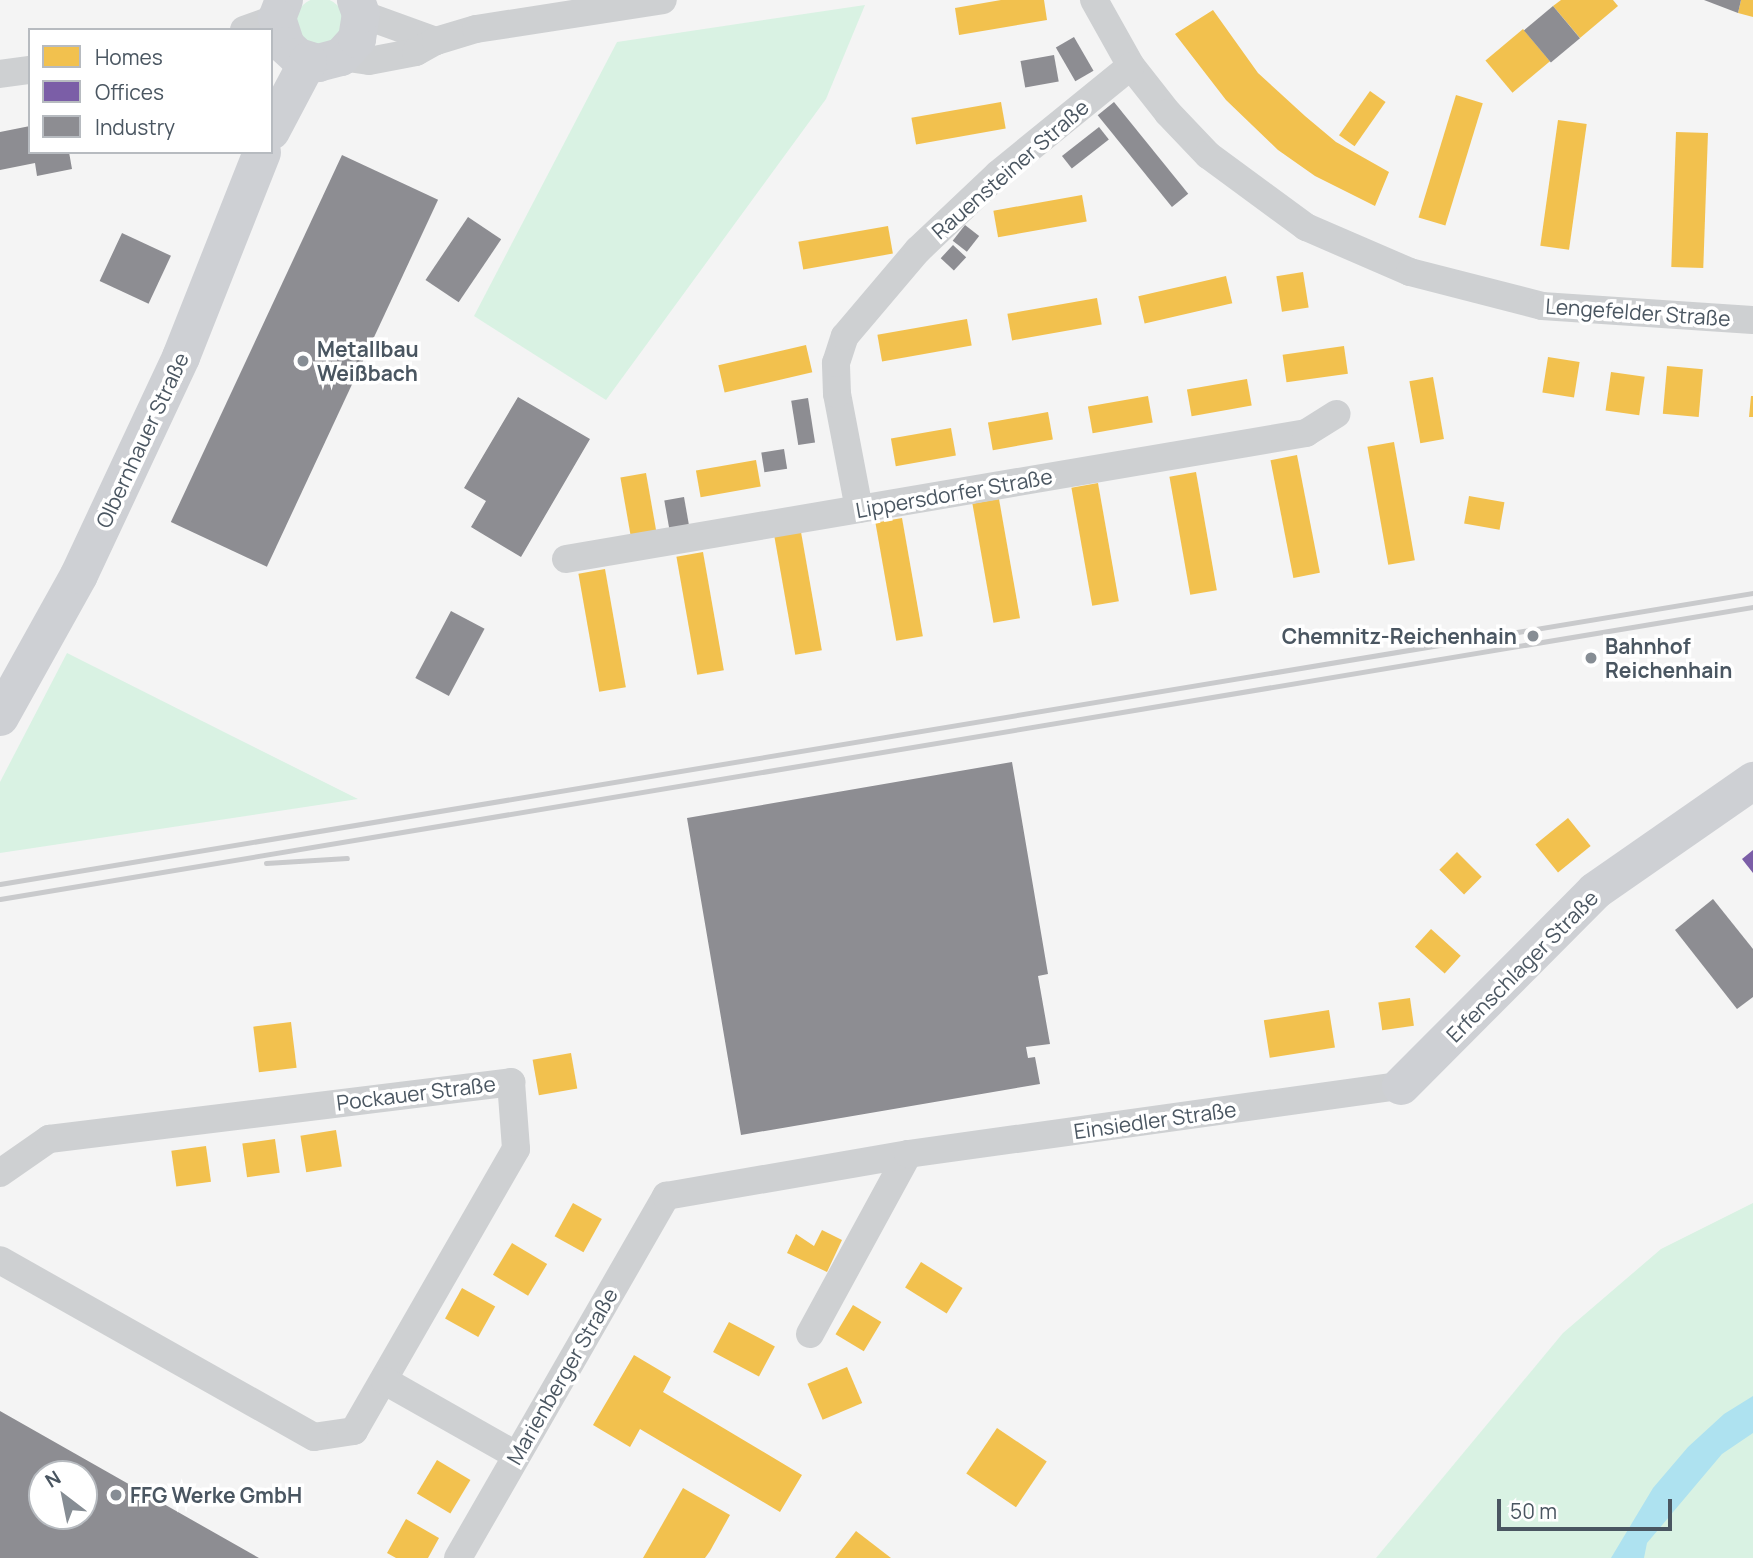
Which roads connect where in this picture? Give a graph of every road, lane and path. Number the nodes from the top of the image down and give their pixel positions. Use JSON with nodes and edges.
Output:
{"nodes":[{"id":1,"x":663,"y":0,"type":"edge"},
{"id":2,"x":1094,"y":0,"type":"edge"},
{"id":3,"x":359,"y":7,"type":"edge"},
{"id":4,"x":288,"y":38,"type":"edge"},
{"id":5,"x":436,"y":41,"type":"junction"},
{"id":6,"x":1131,"y":66,"type":"junction"},
{"id":7,"x":28,"y":70,"type":"edge"},
{"id":8,"x":0,"y":74,"type":"edge"},
{"id":9,"x":273,"y":114,"type":"edge"},
{"id":10,"x":273,"y":120,"type":"edge"},
{"id":11,"x":261,"y":154,"type":"edge"},
{"id":12,"x":1753,"y":320,"type":"edge"},
{"id":13,"x":1336,"y":414,"type":"dead end"},
{"id":14,"x":859,"y":509,"type":"junction"},
{"id":15,"x":566,"y":559,"type":"dead end"},
{"id":16,"x":0,"y":717,"type":"edge"},
{"id":17,"x":1753,"y":781,"type":"edge"},
{"id":18,"x":1401,"y":1086,"type":"joint"},
{"id":19,"x":908,"y":1154,"type":"junction"},
{"id":20,"x":0,"y":1173,"type":"edge"},
{"id":21,"x":666,"y":1196,"type":"joint"},
{"id":22,"x":0,"y":1260,"type":"edge"},
{"id":23,"x":810,"y":1334,"type":"dead end"},
{"id":24,"x":385,"y":1381,"type":"junction"},
{"id":25,"x":516,"y":1455,"type":"junction"},
{"id":26,"x":458,"y":1558,"type":"edge"}],
"edges":[{"from":1,"to":5,"type":"street"},
{"from":2,"to":6,"type":"street","name":"Lengefelder Straße"},
{"from":3,"to":4,"type":"street"},
{"from":3,"to":5,"type":"street"},
{"from":4,"to":5,"type":"street"},
{"from":4,"to":9,"type":"street"},
{"from":4,"to":10,"type":"street"},
{"from":6,"to":12,"type":"street","name":"Lengefelder Straße"},
{"from":6,"to":14,"type":"street","name":"Rauensteiner Straße"},
{"from":7,"to":8,"type":"street"},
{"from":11,"to":16,"type":"street","name":"Olbernhauer Straße"},
{"from":13,"to":14,"type":"street","name":"Lippersdorfer Straße"},
{"from":14,"to":15,"type":"street","name":"Lippersdorfer Straße"},
{"from":17,"to":18,"type":"street","name":"Erfenschlager Straße"},
{"from":18,"to":19,"type":"street","name":"Einsiedler Straße"},
{"from":19,"to":21,"type":"street","name":"Einsiedler Straße"},
{"from":19,"to":23,"type":"street"},
{"from":20,"to":24,"type":"street","name":"Pockauer Straße"},
{"from":21,"to":25,"type":"street","name":"Marienberger Straße"},
{"from":22,"to":24,"type":"street","name":"Pockauer Straße"},
{"from":24,"to":25,"type":"street"},
{"from":25,"to":26,"type":"street","name":"Marienberger Straße"}]}
